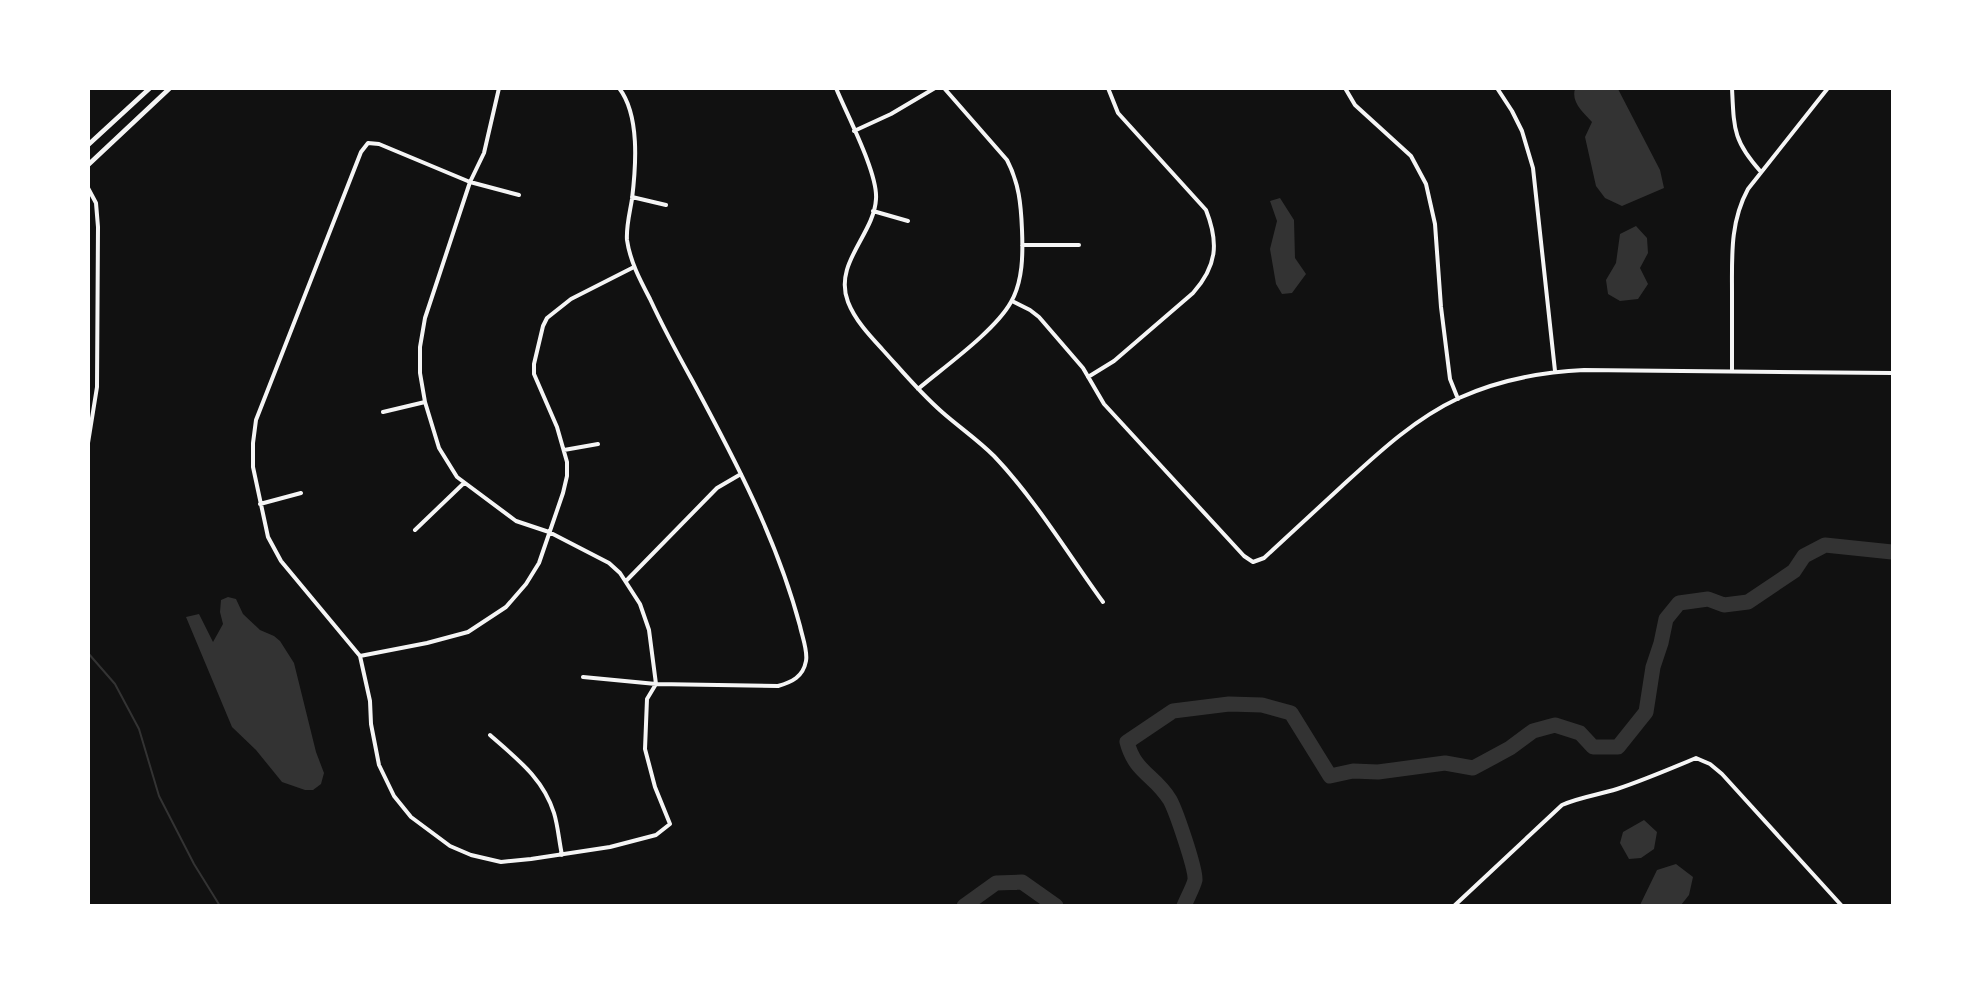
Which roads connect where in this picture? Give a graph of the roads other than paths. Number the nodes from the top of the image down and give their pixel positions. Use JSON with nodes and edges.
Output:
{"nodes":[{"id":1,"x":150,"y":88,"type":"edge"},
{"id":2,"x":170,"y":88,"type":"edge"},
{"id":3,"x":499,"y":88,"type":"edge"},
{"id":4,"x":619,"y":88,"type":"edge"},
{"id":5,"x":836,"y":88,"type":"edge"},
{"id":6,"x":935,"y":88,"type":"edge"},
{"id":7,"x":944,"y":88,"type":"edge"},
{"id":8,"x":1108,"y":88,"type":"edge"},
{"id":9,"x":1345,"y":88,"type":"edge"},
{"id":10,"x":1497,"y":88,"type":"edge"},
{"id":11,"x":1732,"y":88,"type":"edge"},
{"id":12,"x":1828,"y":88,"type":"edge"},
{"id":13,"x":854,"y":131,"type":"junction"},
{"id":14,"x":88,"y":145,"type":"edge"},
{"id":15,"x":88,"y":165,"type":"edge"},
{"id":16,"x":1761,"y":172,"type":"junction"},
{"id":17,"x":470,"y":182,"type":"junction"},
{"id":18,"x":88,"y":188,"type":"edge"},
{"id":19,"x":519,"y":195,"type":"dead end"},
{"id":20,"x":632,"y":197,"type":"junction"},
{"id":21,"x":666,"y":205,"type":"dead end"},
{"id":22,"x":873,"y":211,"type":"junction"},
{"id":23,"x":908,"y":221,"type":"dead end"},
{"id":24,"x":1022,"y":244,"type":"junction"},
{"id":25,"x":1079,"y":245,"type":"dead end"},
{"id":26,"x":634,"y":267,"type":"junction"},
{"id":27,"x":1012,"y":301,"type":"junction"},
{"id":28,"x":88,"y":310,"type":"edge"},
{"id":29,"x":97,"y":310,"type":"junction"},
{"id":30,"x":1555,"y":371,"type":"junction"},
{"id":31,"x":1732,"y":371,"type":"junction"},
{"id":32,"x":1893,"y":373,"type":"edge"},
{"id":33,"x":1088,"y":377,"type":"junction"},
{"id":34,"x":918,"y":389,"type":"junction"},
{"id":35,"x":1458,"y":399,"type":"junction"},
{"id":36,"x":425,"y":402,"type":"junction"},
{"id":37,"x":383,"y":412,"type":"dead end"},
{"id":38,"x":90,"y":428,"type":"edge"},
{"id":39,"x":88,"y":443,"type":"edge"},
{"id":40,"x":598,"y":444,"type":"dead end"},
{"id":41,"x":564,"y":450,"type":"junction"},
{"id":42,"x":741,"y":474,"type":"junction"},
{"id":43,"x":464,"y":483,"type":"junction"},
{"id":44,"x":301,"y":493,"type":"dead end"},
{"id":45,"x":260,"y":504,"type":"junction"},
{"id":46,"x":415,"y":530,"type":"dead end"},
{"id":47,"x":549,"y":532,"type":"junction"},
{"id":48,"x":626,"y":581,"type":"junction"},
{"id":49,"x":1103,"y":602,"type":"dead end"},
{"id":50,"x":360,"y":656,"type":"junction"},
{"id":51,"x":583,"y":676,"type":"dead end"},
{"id":52,"x":656,"y":684,"type":"junction"},
{"id":53,"x":490,"y":735,"type":"dead end"},
{"id":54,"x":562,"y":855,"type":"junction"},
{"id":55,"x":1454,"y":906,"type":"edge"},
{"id":56,"x":1842,"y":906,"type":"edge"}],
"edges":[{"from":1,"to":14,"type":"main road"},
{"from":2,"to":15,"type":"main road"},
{"from":3,"to":17,"type":"street"},
{"from":4,"to":20,"type":"street"},
{"from":5,"to":13,"type":"street"},
{"from":6,"to":13,"type":"street"},
{"from":7,"to":24,"type":"street"},
{"from":8,"to":33,"type":"street"},
{"from":9,"to":35,"type":"street"},
{"from":10,"to":30,"type":"street"},
{"from":11,"to":16,"type":"street"},
{"from":12,"to":16,"type":"street"},
{"from":13,"to":22,"type":"street"},
{"from":16,"to":31,"type":"street"},
{"from":17,"to":19,"type":"street"},
{"from":17,"to":36,"type":"street"},
{"from":17,"to":45,"type":"street"},
{"from":18,"to":29,"type":"street"},
{"from":20,"to":21,"type":"street"},
{"from":20,"to":26,"type":"street"},
{"from":22,"to":23,"type":"street"},
{"from":22,"to":34,"type":"street"},
{"from":24,"to":25,"type":"street"},
{"from":24,"to":27,"type":"street"},
{"from":26,"to":41,"type":"street"},
{"from":26,"to":42,"type":"street"},
{"from":27,"to":33,"type":"street"},
{"from":27,"to":34,"type":"street"},
{"from":28,"to":29,"type":"street"},
{"from":29,"to":38,"type":"street"},
{"from":30,"to":31,"type":"street"},
{"from":30,"to":35,"type":"street"},
{"from":31,"to":32,"type":"street"},
{"from":33,"to":35,"type":"street"},
{"from":34,"to":49,"type":"street"},
{"from":36,"to":37,"type":"street"},
{"from":36,"to":43,"type":"street"},
{"from":38,"to":39,"type":"street"},
{"from":40,"to":41,"type":"street"},
{"from":41,"to":47,"type":"street"},
{"from":42,"to":48,"type":"street"},
{"from":42,"to":52,"type":"street"},
{"from":43,"to":46,"type":"street"},
{"from":43,"to":47,"type":"street"},
{"from":44,"to":45,"type":"street"},
{"from":45,"to":50,"type":"street"},
{"from":47,"to":48,"type":"street"},
{"from":47,"to":50,"type":"street"},
{"from":48,"to":52,"type":"street"},
{"from":50,"to":54,"type":"street"},
{"from":51,"to":52,"type":"street"},
{"from":52,"to":54,"type":"street"},
{"from":53,"to":54,"type":"street"},
{"from":55,"to":56,"type":"street"}]}
